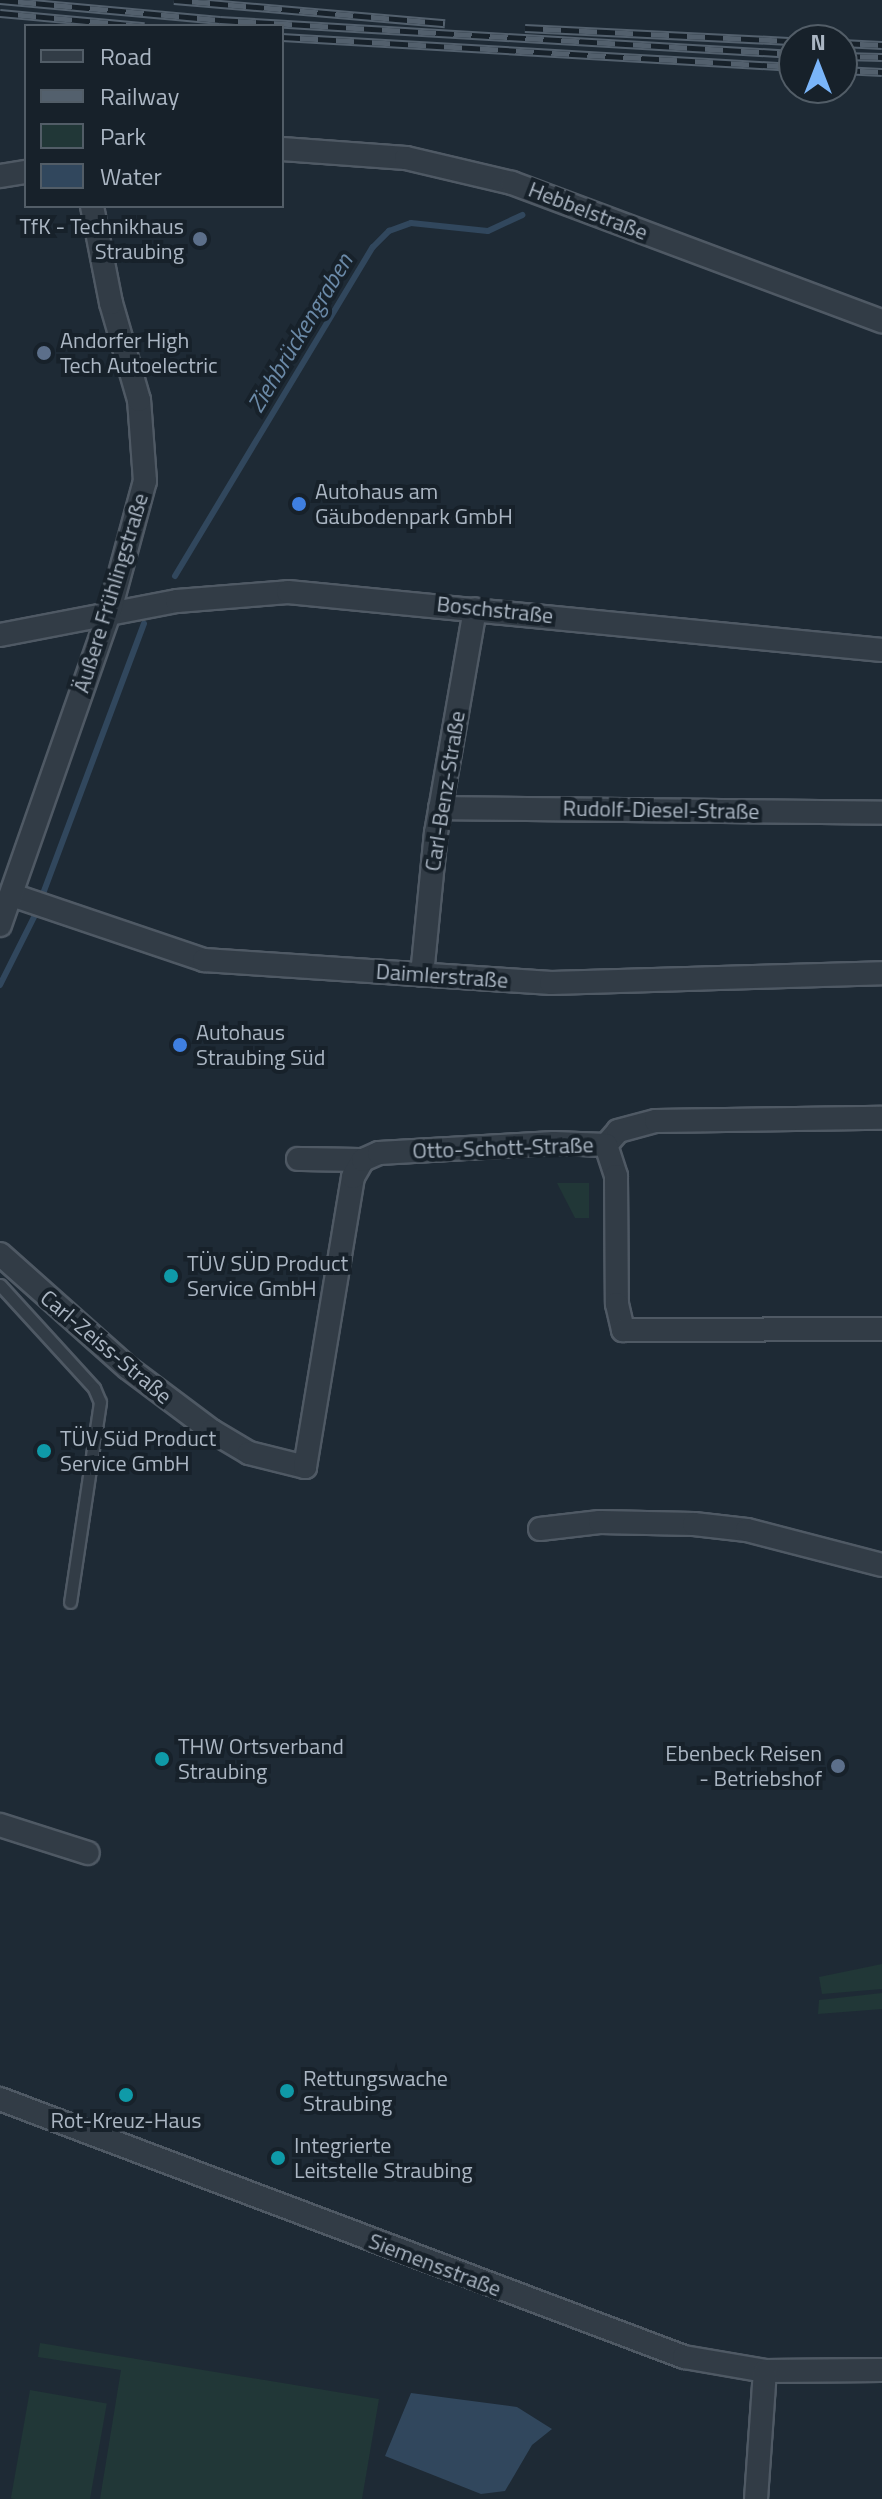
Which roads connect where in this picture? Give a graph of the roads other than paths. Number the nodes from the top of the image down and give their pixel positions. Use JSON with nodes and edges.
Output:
{"nodes":[{"id":1,"x":284,"y":149,"type":"edge"},
{"id":2,"x":24,"y":172,"type":"edge"},
{"id":3,"x":0,"y":176,"type":"edge"},
{"id":4,"x":92,"y":208,"type":"edge"},
{"id":5,"x":882,"y":321,"type":"edge"},
{"id":6,"x":475,"y":609,"type":"junction"},
{"id":7,"x":109,"y":614,"type":"junction"},
{"id":8,"x":0,"y":635,"type":"edge"},
{"id":9,"x":882,"y":650,"type":"edge"},
{"id":10,"x":440,"y":808,"type":"junction"},
{"id":11,"x":882,"y":813,"type":"edge"},
{"id":12,"x":12,"y":895,"type":"junction"},
{"id":13,"x":0,"y":925,"type":"edge"},
{"id":14,"x":882,"y":973,"type":"edge"},
{"id":15,"x":422,"y":975,"type":"junction"},
{"id":16,"x":882,"y":1118,"type":"edge"},
{"id":17,"x":606,"y":1145,"type":"junction"},
{"id":18,"x":298,"y":1159,"type":"dead end"},
{"id":19,"x":363,"y":1160,"type":"junction"},
{"id":20,"x":0,"y":1254,"type":"edge"},
{"id":21,"x":0,"y":1285,"type":"edge"},
{"id":22,"x":882,"y":1329,"type":"edge"},
{"id":23,"x":540,"y":1529,"type":"dead end"},
{"id":24,"x":882,"y":1565,"type":"edge"},
{"id":25,"x":70,"y":1602,"type":"dead end"},
{"id":26,"x":0,"y":1825,"type":"edge"},
{"id":27,"x":88,"y":1853,"type":"dead end"},
{"id":28,"x":0,"y":2099,"type":"edge"},
{"id":29,"x":882,"y":2370,"type":"edge"},
{"id":30,"x":765,"y":2371,"type":"junction"},
{"id":31,"x":756,"y":2499,"type":"edge"}],
"edges":[{"from":1,"to":5,"type":"street","name":"Hebbelstraße"},
{"from":2,"to":3,"type":"street"},
{"from":4,"to":7,"type":"street","name":"Äußere Frühlingstraße"},
{"from":6,"to":7,"type":"street","name":"Boschstraße"},
{"from":6,"to":9,"type":"street","name":"Boschstraße"},
{"from":6,"to":10,"type":"street","name":"Carl-Benz-Straße"},
{"from":7,"to":8,"type":"street","name":"Boschstraße"},
{"from":7,"to":12,"type":"street","name":"Äußere Frühlingstraße"},
{"from":10,"to":11,"type":"street","name":"Rudolf-Diesel-Straße"},
{"from":10,"to":15,"type":"street","name":"Carl-Benz-Straße"},
{"from":12,"to":13,"type":"street","name":"Äußere Frühlingstraße"},
{"from":12,"to":15,"type":"street","name":"Daimlerstraße"},
{"from":14,"to":15,"type":"street","name":"Daimlerstraße"},
{"from":16,"to":17,"type":"street"},
{"from":17,"to":19,"type":"street","name":"Otto-Schott-Straße"},
{"from":17,"to":22,"type":"street","name":"Otto-Schott-Straße"},
{"from":18,"to":19,"type":"street","name":"Otto-Schott-Straße"},
{"from":19,"to":20,"type":"street","name":"Carl-Zeiss-Straße"},
{"from":21,"to":25,"type":"lane"},
{"from":23,"to":24,"type":"street"},
{"from":26,"to":27,"type":"street"},
{"from":28,"to":30,"type":"street","name":"Siemensstraße"},
{"from":29,"to":30,"type":"street","name":"Siemensstraße"},
{"from":30,"to":31,"type":"street"}]}
